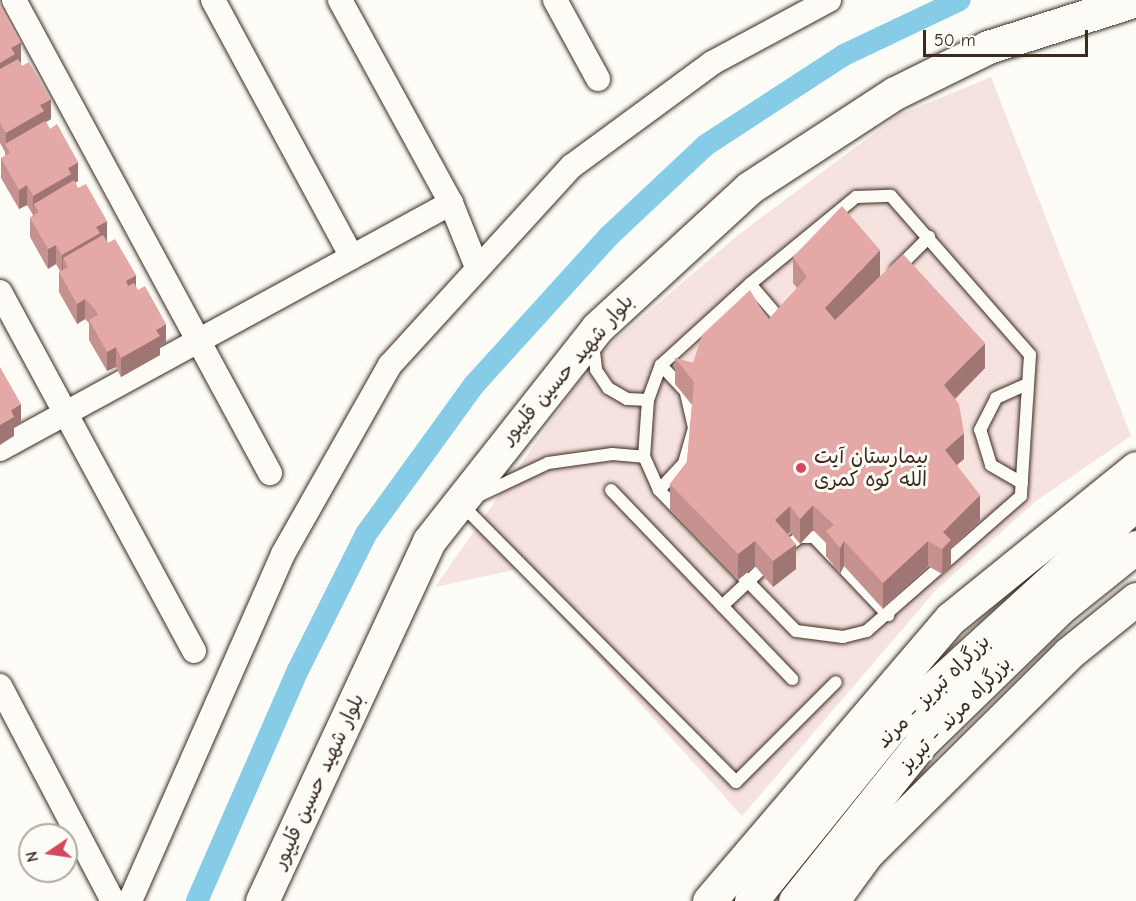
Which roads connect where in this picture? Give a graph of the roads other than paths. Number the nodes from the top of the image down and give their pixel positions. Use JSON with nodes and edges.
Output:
{"nodes":[{"id":1,"x":14,"y":0,"type":"edge"},
{"id":2,"x":213,"y":0,"type":"edge"},
{"id":3,"x":340,"y":0,"type":"edge"},
{"id":4,"x":555,"y":0,"type":"edge"},
{"id":5,"x":829,"y":0,"type":"edge"},
{"id":6,"x":1136,"y":0,"type":"edge"},
{"id":7,"x":598,"y":79,"type":"dead end"},
{"id":8,"x":451,"y":203,"type":"junction"},
{"id":9,"x":929,"y":237,"type":"junction"},
{"id":10,"x":352,"y":257,"type":"junction"},
{"id":11,"x":476,"y":265,"type":"junction"},
{"id":12,"x":750,"y":284,"type":"junction"},
{"id":13,"x":882,"y":284,"type":"edge"},
{"id":14,"x":0,"y":292,"type":"edge"},
{"id":15,"x":779,"y":318,"type":"edge"},
{"id":16,"x":597,"y":328,"type":"junction"},
{"id":17,"x":199,"y":341,"type":"junction"},
{"id":18,"x":661,"y":365,"type":"junction"},
{"id":19,"x":1028,"y":384,"type":"junction"},
{"id":20,"x":648,"y":400,"type":"junction"},
{"id":21,"x":66,"y":413,"type":"junction"},
{"id":22,"x":0,"y":449,"type":"edge"},
{"id":23,"x":644,"y":457,"type":"junction"},
{"id":24,"x":1136,"y":468,"type":"edge"},
{"id":25,"x":270,"y":472,"type":"dead end"},
{"id":26,"x":1022,"y":483,"type":"junction"},
{"id":27,"x":611,"y":490,"type":"dead end"},
{"id":28,"x":659,"y":490,"type":"junction"},
{"id":29,"x":1136,"y":503,"type":"edge"},
{"id":30,"x":451,"y":516,"type":"junction"},
{"id":31,"x":1136,"y":547,"type":"edge"},
{"id":32,"x":748,"y":581,"type":"junction"},
{"id":33,"x":1136,"y":599,"type":"edge"},
{"id":34,"x":722,"y":606,"type":"junction"},
{"id":35,"x":888,"y":615,"type":"junction"},
{"id":36,"x":194,"y":651,"type":"dead end"},
{"id":37,"x":792,"y":679,"type":"dead end"},
{"id":38,"x":836,"y":682,"type":"dead end"},
{"id":39,"x":0,"y":686,"type":"edge"},
{"id":40,"x":113,"y":901,"type":"edge"},
{"id":41,"x":130,"y":901,"type":"edge"},
{"id":42,"x":262,"y":901,"type":"edge"},
{"id":43,"x":709,"y":901,"type":"edge"},
{"id":44,"x":752,"y":901,"type":"edge"},
{"id":45,"x":795,"y":901,"type":"edge"},
{"id":46,"x":832,"y":901,"type":"edge"}],
"edges":[{"from":1,"to":17,"type":"street"},
{"from":2,"to":10,"type":"street"},
{"from":3,"to":8,"type":"street"},
{"from":4,"to":7,"type":"street"},
{"from":5,"to":11,"type":"street"},
{"from":6,"to":16,"type":"street","name":"بلوار شهید حسین قلیپور"},
{"from":8,"to":10,"type":"street"},
{"from":8,"to":11,"type":"street"},
{"from":9,"to":12,"type":"lane"},
{"from":9,"to":13,"type":"lane"},
{"from":9,"to":19,"type":"lane"},
{"from":10,"to":17,"type":"street"},
{"from":11,"to":41,"type":"street"},
{"from":12,"to":15,"type":"lane"},
{"from":12,"to":18,"type":"lane"},
{"from":14,"to":21,"type":"street"},
{"from":16,"to":20,"type":"lane"},
{"from":16,"to":30,"type":"street","name":"بلوار شهید حسین قلیپور"},
{"from":17,"to":21,"type":"street"},
{"from":17,"to":25,"type":"street"},
{"from":18,"to":20,"type":"lane"},
{"from":18,"to":28,"type":"lane"},
{"from":19,"to":26,"type":"lane"},
{"from":19,"to":26,"type":"lane"},
{"from":20,"to":23,"type":"lane"},
{"from":21,"to":22,"type":"street"},
{"from":21,"to":36,"type":"street"},
{"from":23,"to":28,"type":"lane"},
{"from":23,"to":30,"type":"lane"},
{"from":24,"to":43,"type":"street"},
{"from":26,"to":35,"type":"lane"},
{"from":27,"to":34,"type":"lane"},
{"from":28,"to":32,"type":"lane"},
{"from":29,"to":44,"type":"street","name":"بزرگراه تبریز - مرند"},
{"from":30,"to":38,"type":"lane"},
{"from":30,"to":42,"type":"street","name":"بلوار شهید حسین قلیپور"},
{"from":31,"to":45,"type":"street","name":"بزرگراه مرند - تبریز"},
{"from":32,"to":34,"type":"lane"},
{"from":32,"to":35,"type":"lane"},
{"from":32,"to":35,"type":"lane"},
{"from":33,"to":46,"type":"street"},
{"from":34,"to":37,"type":"lane"},
{"from":39,"to":40,"type":"street"}]}
